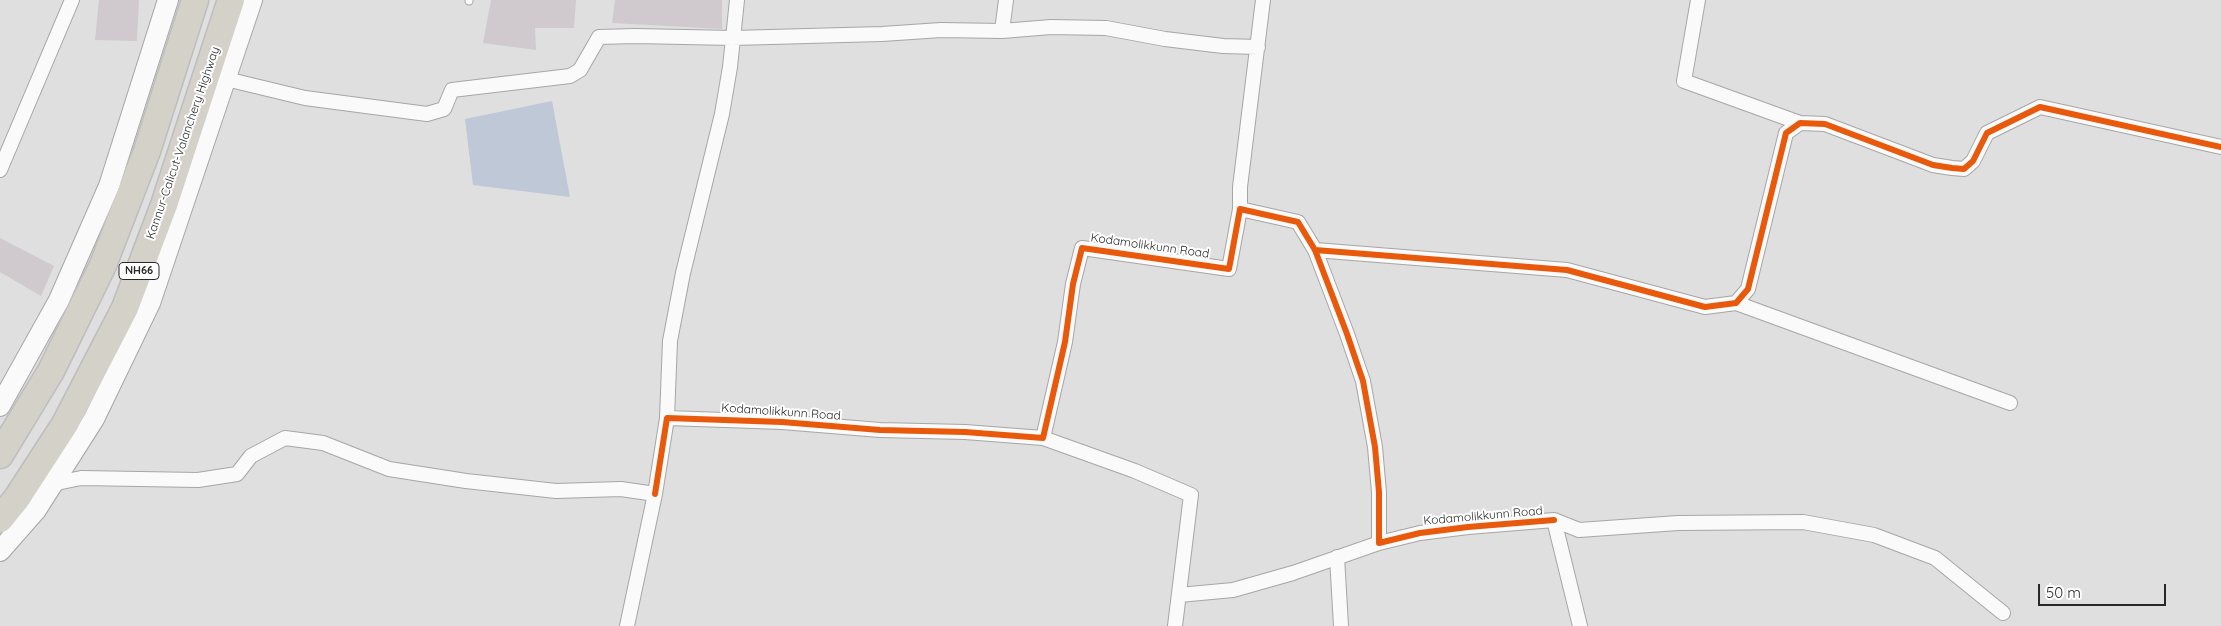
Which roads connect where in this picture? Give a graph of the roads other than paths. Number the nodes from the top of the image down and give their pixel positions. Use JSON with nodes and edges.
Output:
{"nodes":[{"id":1,"x":72,"y":0,"type":"edge"},
{"id":2,"x":168,"y":0,"type":"edge"},
{"id":3,"x":195,"y":0,"type":"edge"},
{"id":4,"x":231,"y":0,"type":"edge"},
{"id":5,"x":252,"y":0,"type":"edge"},
{"id":6,"x":737,"y":0,"type":"edge"},
{"id":7,"x":1006,"y":0,"type":"edge"},
{"id":8,"x":1263,"y":0,"type":"edge"},
{"id":9,"x":1698,"y":0,"type":"edge"},
{"id":10,"x":1002,"y":31,"type":"junction"},
{"id":11,"x":733,"y":38,"type":"junction"},
{"id":12,"x":1258,"y":47,"type":"junction"},
{"id":13,"x":226,"y":79,"type":"junction"},
{"id":14,"x":1800,"y":123,"type":"junction"},
{"id":15,"x":2221,"y":148,"type":"edge"},
{"id":16,"x":0,"y":170,"type":"edge"},
{"id":17,"x":1240,"y":209,"type":"junction"},
{"id":18,"x":1315,"y":250,"type":"junction"},
{"id":19,"x":1736,"y":302,"type":"junction"},
{"id":20,"x":2010,"y":403,"type":"dead end"},
{"id":21,"x":0,"y":406,"type":"edge"},
{"id":22,"x":667,"y":418,"type":"junction"},
{"id":23,"x":1044,"y":438,"type":"junction"},
{"id":24,"x":0,"y":455,"type":"edge"},
{"id":25,"x":52,"y":484,"type":"junction"},
{"id":26,"x":655,"y":494,"type":"junction"},
{"id":27,"x":0,"y":519,"type":"edge"},
{"id":28,"x":1554,"y":520,"type":"junction"},
{"id":29,"x":1379,"y":543,"type":"junction"},
{"id":30,"x":0,"y":551,"type":"edge"},
{"id":31,"x":1337,"y":557,"type":"junction"},
{"id":32,"x":1179,"y":595,"type":"junction"},
{"id":33,"x":2004,"y":613,"type":"dead end"},
{"id":34,"x":627,"y":626,"type":"edge"},
{"id":35,"x":1176,"y":626,"type":"edge"},
{"id":36,"x":1341,"y":626,"type":"edge"},
{"id":37,"x":1580,"y":626,"type":"edge"}],
"edges":[{"from":1,"to":16,"type":"street"},
{"from":2,"to":21,"type":"street"},
{"from":3,"to":24,"type":"highway","number":"NH66"},
{"from":4,"to":27,"type":"highway","name":"Kannur-Calicut-Valanchery Highway","number":"NH66"},
{"from":5,"to":13,"type":"street"},
{"from":6,"to":11,"type":"street"},
{"from":7,"to":10,"type":"street"},
{"from":8,"to":12,"type":"street"},
{"from":9,"to":14,"type":"street"},
{"from":10,"to":11,"type":"street"},
{"from":10,"to":12,"type":"street"},
{"from":11,"to":13,"type":"street"},
{"from":11,"to":22,"type":"street"},
{"from":12,"to":17,"type":"street"},
{"from":13,"to":25,"type":"street"},
{"from":14,"to":15,"type":"street"},
{"from":14,"to":19,"type":"street"},
{"from":17,"to":18,"type":"street"},
{"from":17,"to":23,"type":"street","name":"Kodamolikkunn Road"},
{"from":18,"to":19,"type":"street"},
{"from":18,"to":29,"type":"street"},
{"from":19,"to":20,"type":"street"},
{"from":22,"to":23,"type":"street","name":"Kodamolikkunn Road"},
{"from":22,"to":26,"type":"street"},
{"from":23,"to":32,"type":"street"},
{"from":25,"to":26,"type":"street"},
{"from":25,"to":30,"type":"street"},
{"from":26,"to":34,"type":"street"},
{"from":28,"to":29,"type":"street","name":"Kodamolikkunn Road"},
{"from":28,"to":33,"type":"street"},
{"from":28,"to":37,"type":"street"},
{"from":29,"to":31,"type":"street","name":"Kodamolikkunn Road"},
{"from":31,"to":32,"type":"street","name":"Kodamolikkunn Road"},
{"from":31,"to":36,"type":"street"},
{"from":32,"to":35,"type":"street"}]}
